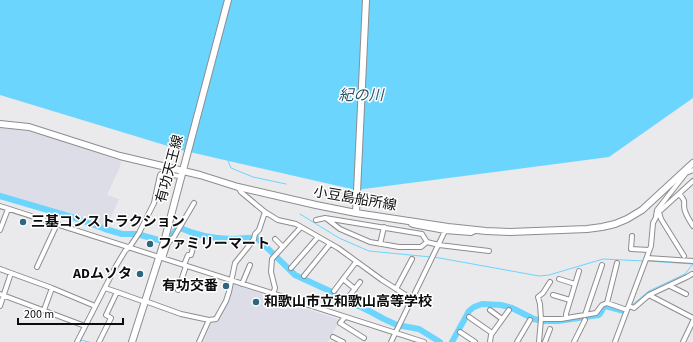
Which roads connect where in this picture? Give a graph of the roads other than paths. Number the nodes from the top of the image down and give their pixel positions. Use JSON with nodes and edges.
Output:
{"nodes":[{"id":1,"x":228,"y":0,"type":"edge"},
{"id":2,"x":366,"y":0,"type":"edge"},
{"id":3,"x":0,"y":124,"type":"edge"},
{"id":4,"x":693,"y":163,"type":"edge"},
{"id":5,"x":693,"y":170,"type":"edge"},
{"id":6,"x":182,"y":172,"type":"junction"},
{"id":7,"x":685,"y":172,"type":"junction"},
{"id":8,"x":693,"y":181,"type":"edge"},
{"id":9,"x":238,"y":187,"type":"junction"},
{"id":10,"x":679,"y":194,"type":"junction"},
{"id":11,"x":194,"y":203,"type":"dead end"},
{"id":12,"x":0,"y":206,"type":"edge"},
{"id":13,"x":8,"y":209,"type":"junction"},
{"id":14,"x":356,"y":210,"type":"junction"},
{"id":15,"x":265,"y":212,"type":"junction"},
{"id":16,"x":659,"y":212,"type":"junction"},
{"id":17,"x":656,"y":216,"type":"junction"},
{"id":18,"x":326,"y":218,"type":"junction"},
{"id":19,"x":661,"y":219,"type":"junction"},
{"id":20,"x":316,"y":220,"type":"dead end"},
{"id":21,"x":410,"y":221,"type":"junction"},
{"id":22,"x":652,"y":223,"type":"junction"},
{"id":23,"x":57,"y":224,"type":"junction"},
{"id":24,"x":693,"y":226,"type":"edge"},
{"id":25,"x":301,"y":227,"type":"junction"},
{"id":26,"x":384,"y":227,"type":"junction"},
{"id":27,"x":0,"y":230,"type":"edge"},
{"id":28,"x":478,"y":230,"type":"junction"},
{"id":29,"x":444,"y":231,"type":"junction"},
{"id":30,"x":318,"y":236,"type":"junction"},
{"id":31,"x":632,"y":236,"type":"dead end"},
{"id":32,"x":275,"y":239,"type":"dead end"},
{"id":33,"x":195,"y":241,"type":"dead end"},
{"id":34,"x":427,"y":242,"type":"junction"},
{"id":35,"x":330,"y":244,"type":"junction"},
{"id":36,"x":380,"y":244,"type":"junction"},
{"id":37,"x":439,"y":245,"type":"junction"},
{"id":38,"x":283,"y":246,"type":"junction"},
{"id":39,"x":128,"y":248,"type":"junction"},
{"id":40,"x":650,"y":250,"type":"junction"},
{"id":41,"x":489,"y":251,"type":"dead end"},
{"id":42,"x":684,"y":256,"type":"dead end"},
{"id":43,"x":161,"y":258,"type":"junction"},
{"id":44,"x":412,"y":259,"type":"dead end"},
{"id":45,"x":646,"y":260,"type":"junction"},
{"id":46,"x":693,"y":261,"type":"edge"},
{"id":47,"x":356,"y":262,"type":"junction"},
{"id":48,"x":617,"y":263,"type":"dead end"},
{"id":49,"x":185,"y":265,"type":"junction"},
{"id":50,"x":250,"y":265,"type":"dead end"},
{"id":51,"x":602,"y":265,"type":"dead end"},
{"id":52,"x":37,"y":267,"type":"dead end"},
{"id":53,"x":290,"y":268,"type":"dead end"},
{"id":54,"x":0,"y":269,"type":"edge"},
{"id":55,"x":580,"y":271,"type":"dead end"},
{"id":56,"x":11,"y":273,"type":"junction"},
{"id":57,"x":693,"y":274,"type":"edge"},
{"id":58,"x":304,"y":276,"type":"dead end"},
{"id":59,"x":343,"y":279,"type":"junction"},
{"id":60,"x":559,"y":279,"type":"dead end"},
{"id":61,"x":232,"y":280,"type":"junction"},
{"id":62,"x":360,"y":282,"type":"dead end"},
{"id":63,"x":550,"y":282,"type":"dead end"},
{"id":64,"x":242,"y":284,"type":"junction"},
{"id":65,"x":575,"y":284,"type":"junction"},
{"id":66,"x":670,"y":286,"type":"junction"},
{"id":67,"x":52,"y":288,"type":"junction"},
{"id":68,"x":105,"y":288,"type":"junction"},
{"id":69,"x":355,"y":289,"type":"junction"},
{"id":70,"x":396,"y":289,"type":"junction"},
{"id":71,"x":178,"y":290,"type":"dead end"},
{"id":72,"x":334,"y":291,"type":"dead end"},
{"id":73,"x":117,"y":292,"type":"junction"},
{"id":74,"x":273,"y":294,"type":"junction"},
{"id":75,"x":686,"y":294,"type":"dead end"},
{"id":76,"x":2,"y":295,"type":"edge"},
{"id":77,"x":553,"y":295,"type":"dead end"},
{"id":78,"x":649,"y":295,"type":"junction"},
{"id":79,"x":347,"y":299,"type":"dead end"},
{"id":80,"x":412,"y":299,"type":"junction"},
{"id":81,"x":570,"y":300,"type":"junction"},
{"id":82,"x":145,"y":301,"type":"junction"},
{"id":83,"x":606,"y":303,"type":"junction"},
{"id":84,"x":0,"y":306,"type":"edge"},
{"id":85,"x":95,"y":306,"type":"junction"},
{"id":86,"x":628,"y":308,"type":"junction"},
{"id":87,"x":44,"y":310,"type":"junction"},
{"id":88,"x":490,"y":310,"type":"dead end"},
{"id":89,"x":509,"y":310,"type":"dead end"},
{"id":90,"x":586,"y":315,"type":"junction"},
{"id":91,"x":345,"y":317,"type":"junction"},
{"id":92,"x":469,"y":317,"type":"dead end"},
{"id":93,"x":566,"y":318,"type":"junction"},
{"id":94,"x":502,"y":319,"type":"junction"},
{"id":95,"x":209,"y":320,"type":"junction"},
{"id":96,"x":530,"y":320,"type":"dead end"},
{"id":97,"x":585,"y":320,"type":"dead end"},
{"id":98,"x":693,"y":320,"type":"edge"},
{"id":99,"x":541,"y":321,"type":"junction"},
{"id":100,"x":85,"y":326,"type":"junction"},
{"id":101,"x":550,"y":329,"type":"dead end"},
{"id":102,"x":460,"y":332,"type":"dead end"},
{"id":103,"x":396,"y":333,"type":"junction"},
{"id":104,"x":492,"y":333,"type":"junction"},
{"id":105,"x":333,"y":337,"type":"dead end"},
{"id":106,"x":364,"y":338,"type":"dead end"},
{"id":107,"x":77,"y":342,"type":"edge"},
{"id":108,"x":99,"y":342,"type":"edge"},
{"id":109,"x":132,"y":342,"type":"edge"},
{"id":110,"x":199,"y":342,"type":"edge"},
{"id":111,"x":343,"y":342,"type":"edge"},
{"id":112,"x":391,"y":342,"type":"edge"},
{"id":113,"x":424,"y":342,"type":"edge"},
{"id":114,"x":475,"y":342,"type":"edge"},
{"id":115,"x":490,"y":342,"type":"edge"},
{"id":116,"x":517,"y":342,"type":"edge"},
{"id":117,"x":539,"y":342,"type":"edge"},
{"id":118,"x":546,"y":342,"type":"edge"},
{"id":119,"x":574,"y":342,"type":"edge"},
{"id":120,"x":616,"y":342,"type":"edge"},
{"id":121,"x":683,"y":342,"type":"edge"}],
"edges":[{"from":1,"to":6,"type":"main road","name":"有功天王線"},
{"from":2,"to":14,"type":"main road"},
{"from":3,"to":6,"type":"main road","name":"小豆島船所線"},
{"from":4,"to":7,"type":"main road","name":"小豆島船所線"},
{"from":5,"to":7,"type":"street"},
{"from":6,"to":9,"type":"main road","name":"小豆島船所線"},
{"from":6,"to":39,"type":"street"},
{"from":6,"to":43,"type":"main road","name":"有功天王線"},
{"from":7,"to":17,"type":"street"},
{"from":7,"to":28,"type":"main road","name":"小豆島船所線"},
{"from":8,"to":10,"type":"street"},
{"from":9,"to":14,"type":"main road","name":"小豆島船所線"},
{"from":9,"to":15,"type":"street"},
{"from":10,"to":16,"type":"street"},
{"from":10,"to":24,"type":"street"},
{"from":11,"to":43,"type":"street"},
{"from":12,"to":13,"type":"street"},
{"from":13,"to":23,"type":"street"},
{"from":13,"to":27,"type":"street"},
{"from":14,"to":21,"type":"main road","name":"小豆島船所線"},
{"from":15,"to":25,"type":"street"},
{"from":15,"to":61,"type":"street"},
{"from":16,"to":17,"type":"street"},
{"from":16,"to":19,"type":"street"},
{"from":17,"to":22,"type":"street"},
{"from":18,"to":20,"type":"street"},
{"from":18,"to":26,"type":"street"},
{"from":18,"to":36,"type":"street"},
{"from":19,"to":22,"type":"street"},
{"from":19,"to":42,"type":"street"},
{"from":21,"to":28,"type":"main road","name":"小豆島船所線"},
{"from":21,"to":29,"type":"street"},
{"from":22,"to":40,"type":"street"},
{"from":23,"to":39,"type":"street"},
{"from":23,"to":52,"type":"street"},
{"from":25,"to":30,"type":"street"},
{"from":25,"to":38,"type":"street"},
{"from":26,"to":34,"type":"street"},
{"from":26,"to":36,"type":"street"},
{"from":28,"to":29,"type":"street"},
{"from":29,"to":37,"type":"street"},
{"from":30,"to":35,"type":"street"},
{"from":30,"to":53,"type":"street"},
{"from":31,"to":40,"type":"street"},
{"from":32,"to":38,"type":"street"},
{"from":33,"to":49,"type":"street"},
{"from":34,"to":36,"type":"street"},
{"from":34,"to":37,"type":"street"},
{"from":35,"to":47,"type":"street"},
{"from":35,"to":58,"type":"street"},
{"from":37,"to":41,"type":"street"},
{"from":37,"to":80,"type":"street"},
{"from":38,"to":74,"type":"street"},
{"from":39,"to":43,"type":"street"},
{"from":39,"to":68,"type":"street"},
{"from":40,"to":45,"type":"street"},
{"from":43,"to":49,"type":"street"},
{"from":43,"to":82,"type":"main road","name":"有功天王線"},
{"from":44,"to":70,"type":"street"},
{"from":45,"to":46,"type":"street"},
{"from":45,"to":86,"type":"street"},
{"from":47,"to":59,"type":"street"},
{"from":47,"to":70,"type":"street"},
{"from":48,"to":83,"type":"street"},
{"from":49,"to":61,"type":"street"},
{"from":49,"to":71,"type":"street"},
{"from":50,"to":64,"type":"street"},
{"from":51,"to":90,"type":"street"},
{"from":54,"to":56,"type":"street"},
{"from":55,"to":65,"type":"street"},
{"from":56,"to":67,"type":"street"},
{"from":56,"to":76,"type":"street"},
{"from":57,"to":66,"type":"street"},
{"from":59,"to":69,"type":"street"},
{"from":59,"to":72,"type":"street"},
{"from":60,"to":65,"type":"street"},
{"from":61,"to":64,"type":"street"},
{"from":61,"to":95,"type":"street"},
{"from":62,"to":69,"type":"street"},
{"from":63,"to":99,"type":"street"},
{"from":64,"to":74,"type":"street"},
{"from":65,"to":81,"type":"street"},
{"from":66,"to":75,"type":"street"},
{"from":66,"to":78,"type":"street"},
{"from":67,"to":85,"type":"street"},
{"from":67,"to":87,"type":"street"},
{"from":68,"to":73,"type":"street"},
{"from":68,"to":85,"type":"street"},
{"from":69,"to":79,"type":"street"},
{"from":70,"to":80,"type":"street"},
{"from":73,"to":82,"type":"street"},
{"from":73,"to":108,"type":"street"},
{"from":74,"to":91,"type":"street"},
{"from":76,"to":84,"type":"street"},
{"from":76,"to":87,"type":"street"},
{"from":77,"to":81,"type":"street"},
{"from":78,"to":86,"type":"street"},
{"from":78,"to":98,"type":"street"},
{"from":80,"to":103,"type":"street"},
{"from":81,"to":93,"type":"street"},
{"from":82,"to":95,"type":"street"},
{"from":82,"to":109,"type":"main road","name":"有功天王線"},
{"from":83,"to":86,"type":"street"},
{"from":83,"to":90,"type":"street"},
{"from":85,"to":100,"type":"street"},
{"from":86,"to":120,"type":"street"},
{"from":87,"to":100,"type":"street"},
{"from":88,"to":94,"type":"street"},
{"from":89,"to":94,"type":"street"},
{"from":90,"to":93,"type":"street"},
{"from":91,"to":103,"type":"street"},
{"from":91,"to":106,"type":"street"},
{"from":92,"to":104,"type":"street"},
{"from":93,"to":99,"type":"street"},
{"from":94,"to":104,"type":"street"},
{"from":95,"to":110,"type":"street"},
{"from":96,"to":116,"type":"street"},
{"from":97,"to":119,"type":"street"},
{"from":98,"to":121,"type":"street"},
{"from":99,"to":117,"type":"street"},
{"from":100,"to":107,"type":"street"},
{"from":101,"to":118,"type":"street"},
{"from":102,"to":114,"type":"street"},
{"from":103,"to":112,"type":"street"},
{"from":103,"to":113,"type":"street"},
{"from":104,"to":115,"type":"street"},
{"from":105,"to":111,"type":"street"}]}
